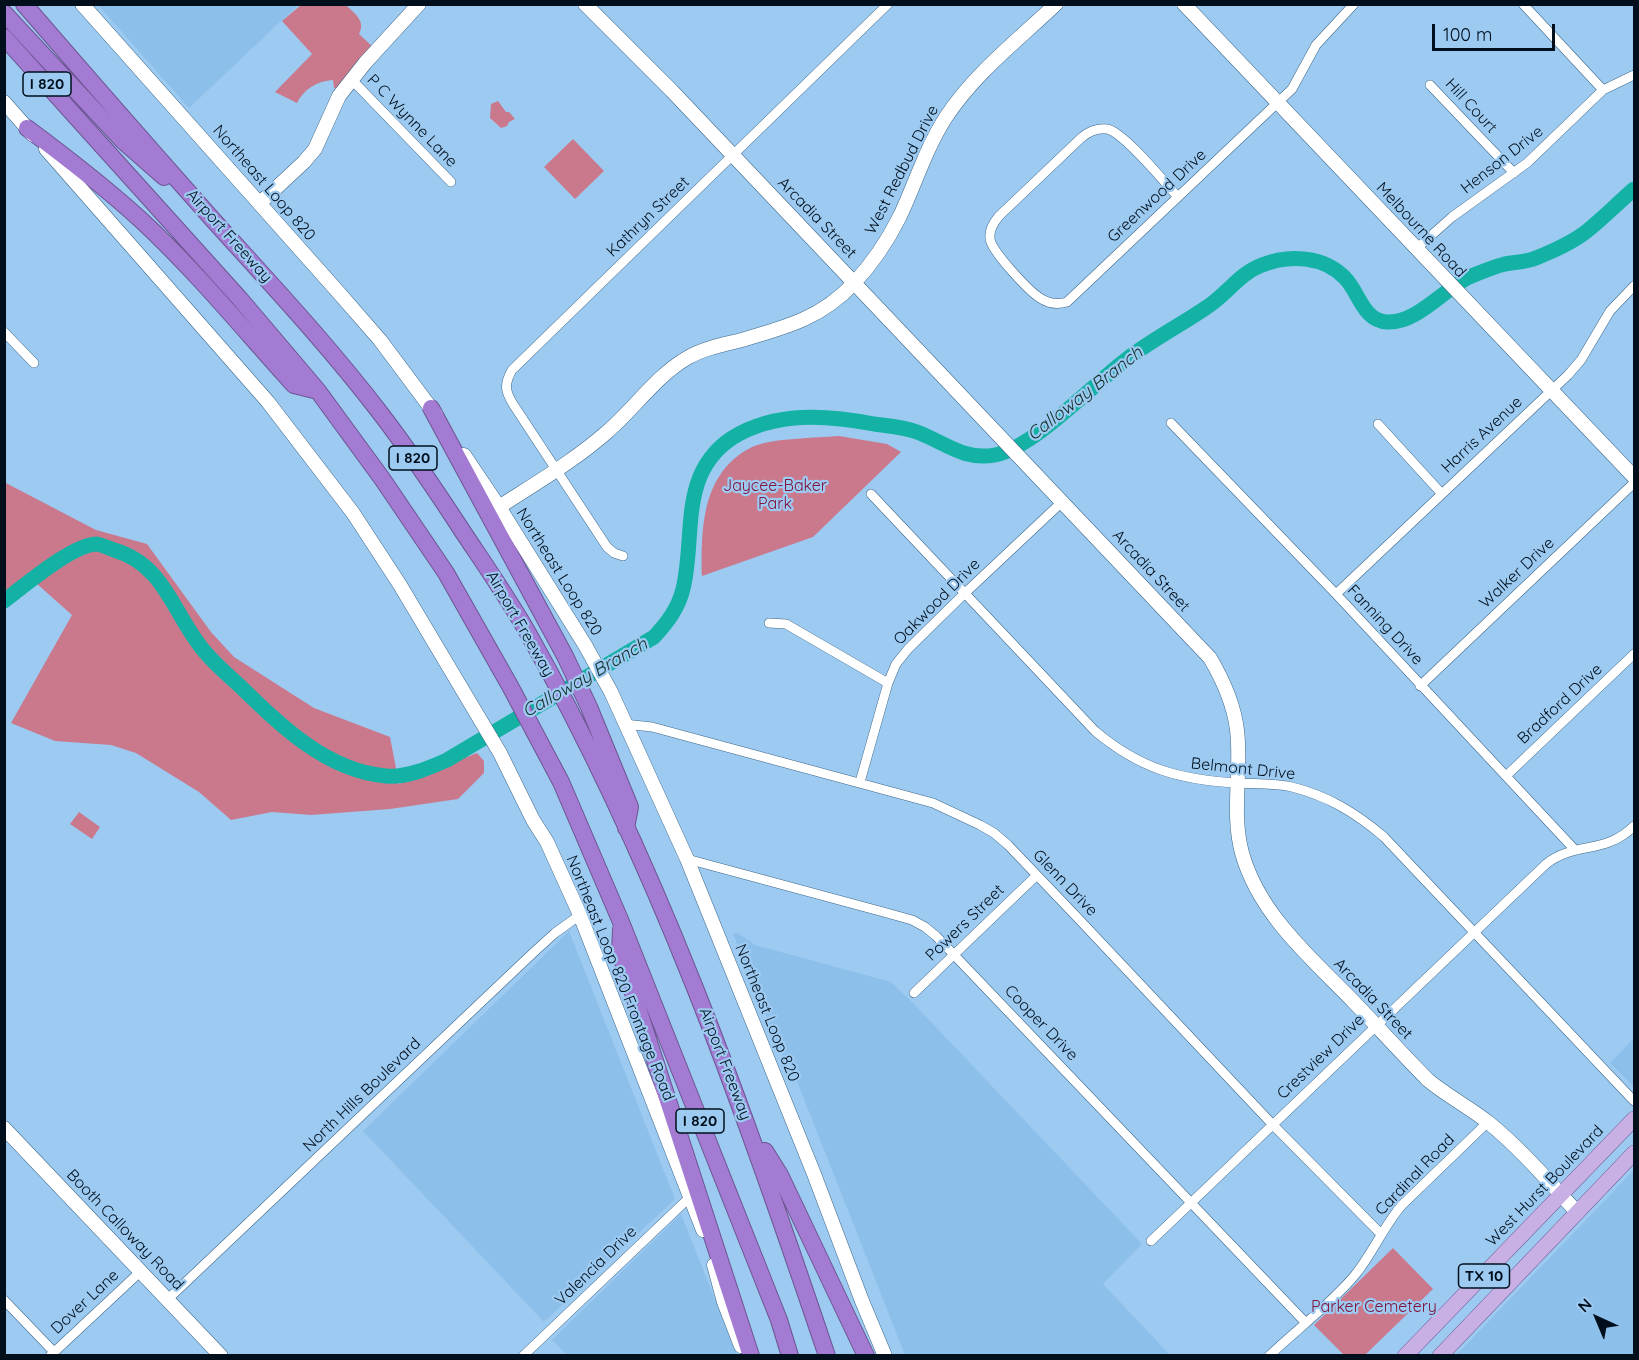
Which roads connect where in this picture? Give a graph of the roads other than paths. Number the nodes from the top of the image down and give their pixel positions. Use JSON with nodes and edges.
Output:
{"nodes":[{"id":1,"x":24,"y":4,"type":"edge"},
{"id":2,"x":82,"y":4,"type":"edge"},
{"id":3,"x":419,"y":4,"type":"edge"},
{"id":4,"x":585,"y":4,"type":"edge"},
{"id":5,"x":888,"y":4,"type":"edge"},
{"id":6,"x":1056,"y":4,"type":"edge"},
{"id":7,"x":1184,"y":4,"type":"edge"},
{"id":8,"x":1354,"y":4,"type":"edge"},
{"id":9,"x":1522,"y":4,"type":"edge"},
{"id":10,"x":4,"y":13,"type":"edge"},
{"id":11,"x":4,"y":37,"type":"edge"},
{"id":12,"x":1635,"y":75,"type":"edge"},
{"id":13,"x":349,"y":83,"type":"junction"},
{"id":14,"x":1431,"y":85,"type":"dead end"},
{"id":15,"x":1603,"y":90,"type":"junction"},
{"id":16,"x":4,"y":102,"type":"edge"},
{"id":17,"x":1277,"y":102,"type":"junction"},
{"id":18,"x":27,"y":128,"type":"junction"},
{"id":19,"x":734,"y":155,"type":"junction"},
{"id":20,"x":1514,"y":173,"type":"junction"},
{"id":21,"x":451,"y":182,"type":"dead end"},
{"id":22,"x":1178,"y":197,"type":"junction"},
{"id":23,"x":263,"y":207,"type":"junction"},
{"id":24,"x":217,"y":223,"type":"junction"},
{"id":25,"x":1416,"y":249,"type":"junction"},
{"id":26,"x":854,"y":282,"type":"junction"},
{"id":27,"x":1635,"y":286,"type":"edge"},
{"id":28,"x":4,"y":332,"type":"edge"},
{"id":29,"x":34,"y":363,"type":"dead end"},
{"id":30,"x":1552,"y":390,"type":"junction"},
{"id":31,"x":318,"y":391,"type":"junction"},
{"id":32,"x":430,"y":408,"type":"junction"},
{"id":33,"x":1171,"y":423,"type":"dead end"},
{"id":34,"x":1378,"y":424,"type":"dead end"},
{"id":35,"x":556,"y":470,"type":"junction"},
{"id":36,"x":1635,"y":477,"type":"edge"},
{"id":37,"x":1635,"y":483,"type":"edge"},
{"id":38,"x":871,"y":494,"type":"dead end"},
{"id":39,"x":1442,"y":494,"type":"junction"},
{"id":40,"x":1063,"y":501,"type":"junction"},
{"id":41,"x":499,"y":507,"type":"junction"},
{"id":42,"x":623,"y":556,"type":"dead end"},
{"id":43,"x":964,"y":594,"type":"junction"},
{"id":44,"x":1336,"y":594,"type":"junction"},
{"id":45,"x":769,"y":623,"type":"dead end"},
{"id":46,"x":1635,"y":654,"type":"edge"},
{"id":47,"x":888,"y":683,"type":"junction"},
{"id":48,"x":1420,"y":686,"type":"junction"},
{"id":49,"x":624,"y":724,"type":"junction"},
{"id":50,"x":1506,"y":776,"type":"junction"},
{"id":51,"x":860,"y":782,"type":"junction"},
{"id":52,"x":1237,"y":783,"type":"junction"},
{"id":53,"x":626,"y":828,"type":"junction"},
{"id":54,"x":1633,"y":832,"type":"edge"},
{"id":55,"x":1575,"y":850,"type":"junction"},
{"id":56,"x":687,"y":859,"type":"junction"},
{"id":57,"x":1036,"y":876,"type":"junction"},
{"id":58,"x":580,"y":915,"type":"junction"},
{"id":59,"x":621,"y":922,"type":"junction"},
{"id":60,"x":1474,"y":933,"type":"junction"},
{"id":61,"x":953,"y":954,"type":"junction"},
{"id":62,"x":914,"y":993,"type":"dead end"},
{"id":63,"x":1376,"y":1026,"type":"junction"},
{"id":64,"x":1635,"y":1101,"type":"edge"},
{"id":65,"x":1635,"y":1119,"type":"edge"},
{"id":66,"x":1488,"y":1122,"type":"junction"},
{"id":67,"x":748,"y":1124,"type":"junction"},
{"id":68,"x":1273,"y":1125,"type":"junction"},
{"id":69,"x":4,"y":1128,"type":"edge"},
{"id":70,"x":1635,"y":1153,"type":"edge"},
{"id":71,"x":1561,"y":1195,"type":"junction"},
{"id":72,"x":690,"y":1197,"type":"junction"},
{"id":73,"x":1191,"y":1203,"type":"junction"},
{"id":74,"x":1577,"y":1212,"type":"junction"},
{"id":75,"x":1381,"y":1234,"type":"junction"},
{"id":76,"x":1151,"y":1241,"type":"dead end"},
{"id":77,"x":141,"y":1271,"type":"junction"},
{"id":78,"x":168,"y":1299,"type":"junction"},
{"id":79,"x":4,"y":1300,"type":"edge"},
{"id":80,"x":779,"y":1320,"type":"junction"},
{"id":81,"x":1305,"y":1322,"type":"junction"},
{"id":82,"x":52,"y":1354,"type":"edge"},
{"id":83,"x":221,"y":1356,"type":"edge"},
{"id":84,"x":523,"y":1356,"type":"edge"},
{"id":85,"x":745,"y":1356,"type":"edge"},
{"id":86,"x":751,"y":1356,"type":"edge"},
{"id":87,"x":778,"y":1356,"type":"edge"},
{"id":88,"x":790,"y":1356,"type":"edge"},
{"id":89,"x":827,"y":1356,"type":"edge"},
{"id":90,"x":866,"y":1356,"type":"edge"},
{"id":91,"x":885,"y":1356,"type":"edge"},
{"id":92,"x":1269,"y":1356,"type":"edge"},
{"id":93,"x":1406,"y":1356,"type":"edge"},
{"id":94,"x":1440,"y":1356,"type":"edge"}],
"edges":[{"from":1,"to":24,"type":"highway","name":"Airport Freeway","number":"I 820"},
{"from":2,"to":23,"type":"street","name":"Northeast Loop 820"},
{"from":3,"to":13,"type":"street"},
{"from":4,"to":19,"type":"street","name":"Arcadia Street"},
{"from":5,"to":19,"type":"street","name":"Kathryn Street"},
{"from":6,"to":26,"type":"street","name":"West Redbud Drive"},
{"from":7,"to":17,"type":"street","name":"Melbourne Road"},
{"from":8,"to":17,"type":"street","name":"Greenwood Drive"},
{"from":9,"to":15,"type":"street"},
{"from":10,"to":24,"type":"highway"},
{"from":11,"to":31,"type":"highway","name":"Airport Freeway","number":"I 820"},
{"from":12,"to":15,"type":"street","name":"Henson Drive"},
{"from":13,"to":21,"type":"street","name":"P C Wynne Lane"},
{"from":13,"to":23,"type":"street"},
{"from":14,"to":20,"type":"street","name":"Hill Court"},
{"from":15,"to":20,"type":"street","name":"Henson Drive"},
{"from":16,"to":18,"type":"street"},
{"from":17,"to":22,"type":"street","name":"Greenwood Drive"},
{"from":17,"to":25,"type":"street","name":"Melbourne Road"},
{"from":18,"to":31,"type":"highway"},
{"from":18,"to":58,"type":"street","name":"Northeast Loop 820 Frontage Road"},
{"from":19,"to":26,"type":"street","name":"Arcadia Street"},
{"from":19,"to":35,"type":"street","name":"Kathryn Street"},
{"from":20,"to":25,"type":"street","name":"Henson Drive"},
{"from":22,"to":22,"type":"street","name":"Greenwood Drive"},
{"from":23,"to":32,"type":"street","name":"Northeast Loop 820"},
{"from":24,"to":53,"type":"highway","name":"Airport Freeway","number":"I 820"},
{"from":25,"to":30,"type":"street","name":"Melbourne Road"},
{"from":26,"to":35,"type":"street","name":"West Redbud Drive"},
{"from":26,"to":40,"type":"street","name":"Arcadia Street"},
{"from":27,"to":30,"type":"street","name":"Harris Avenue"},
{"from":28,"to":29,"type":"street"},
{"from":30,"to":36,"type":"street","name":"Melbourne Road"},
{"from":30,"to":39,"type":"street","name":"Harris Avenue"},
{"from":31,"to":59,"type":"highway","name":"Airport Freeway","number":"I 820"},
{"from":32,"to":41,"type":"street","name":"Northeast Loop 820"},
{"from":32,"to":53,"type":"highway"},
{"from":33,"to":44,"type":"street","name":"Fanning Drive"},
{"from":34,"to":39,"type":"street"},
{"from":35,"to":41,"type":"street","name":"West Redbud Drive"},
{"from":35,"to":42,"type":"street","name":"Kathryn Street"},
{"from":37,"to":48,"type":"street","name":"Walker Drive"},
{"from":38,"to":43,"type":"street","name":"Belmont Drive"},
{"from":39,"to":44,"type":"street","name":"Harris Avenue"},
{"from":40,"to":43,"type":"street","name":"Oakwood Drive"},
{"from":40,"to":52,"type":"street","name":"Arcadia Street"},
{"from":41,"to":49,"type":"street","name":"Northeast Loop 820"},
{"from":43,"to":47,"type":"street","name":"Oakwood Drive"},
{"from":43,"to":52,"type":"street","name":"Belmont Drive"},
{"from":44,"to":48,"type":"street","name":"Fanning Drive"},
{"from":45,"to":47,"type":"street"},
{"from":46,"to":50,"type":"street","name":"Bradford Drive"},
{"from":47,"to":51,"type":"street","name":"Oakwood Drive"},
{"from":48,"to":50,"type":"street","name":"Fanning Drive"},
{"from":49,"to":51,"type":"street","name":"Glenn Drive"},
{"from":49,"to":56,"type":"street","name":"Northeast Loop 820"},
{"from":50,"to":55,"type":"street","name":"Fanning Drive"},
{"from":51,"to":57,"type":"street","name":"Glenn Drive"},
{"from":52,"to":60,"type":"street","name":"Belmont Drive"},
{"from":52,"to":63,"type":"street","name":"Arcadia Street"},
{"from":53,"to":67,"type":"highway","name":"Airport Freeway","number":"I 820"},
{"from":54,"to":55,"type":"street","name":"Crestview Drive"},
{"from":55,"to":60,"type":"street","name":"Crestview Drive"},
{"from":56,"to":61,"type":"street","name":"Cooper Drive"},
{"from":56,"to":91,"type":"street","name":"Northeast Loop 820"},
{"from":57,"to":61,"type":"street","name":"Powers Street"},
{"from":57,"to":68,"type":"street","name":"Glenn Drive"},
{"from":58,"to":72,"type":"street","name":"Northeast Loop 820 Frontage Road"},
{"from":58,"to":78,"type":"street","name":"North Hills Boulevard"},
{"from":59,"to":80,"type":"highway","name":"Airport Freeway","number":"I 820"},
{"from":59,"to":86,"type":"highway"},
{"from":60,"to":63,"type":"street","name":"Crestview Drive"},
{"from":60,"to":64,"type":"street","name":"Belmont Drive"},
{"from":61,"to":62,"type":"street","name":"Powers Street"},
{"from":61,"to":73,"type":"street","name":"Cooper Drive"},
{"from":63,"to":66,"type":"street","name":"Arcadia Street"},
{"from":63,"to":68,"type":"street","name":"Crestview Drive"},
{"from":65,"to":71,"type":"main road","name":"West Hurst Boulevard","number":"TX 10"},
{"from":66,"to":71,"type":"street","name":"Arcadia Street"},
{"from":66,"to":75,"type":"street","name":"Cardinal Road"},
{"from":67,"to":89,"type":"highway","name":"Airport Freeway","number":"I 820"},
{"from":67,"to":90,"type":"highway"},
{"from":68,"to":73,"type":"street","name":"Crestview Drive"},
{"from":68,"to":75,"type":"street","name":"Glenn Drive"},
{"from":69,"to":77,"type":"street","name":"Booth Calloway Road"},
{"from":70,"to":74,"type":"main road","number":"TX 10"},
{"from":71,"to":74,"type":"street","name":"Arcadia Street"},
{"from":71,"to":93,"type":"main road","name":"West Hurst Boulevard","number":"TX 10"},
{"from":72,"to":84,"type":"street","name":"Valencia Drive"},
{"from":72,"to":85,"type":"street","name":"Northeast Loop 820 Frontage Road"},
{"from":73,"to":76,"type":"street","name":"Crestview Drive"},
{"from":73,"to":81,"type":"street","name":"Cooper Drive"},
{"from":74,"to":94,"type":"main road","number":"TX 10"},
{"from":75,"to":81,"type":"street","name":"Cardinal Road"},
{"from":77,"to":78,"type":"street","name":"Booth Calloway Road"},
{"from":77,"to":82,"type":"street","name":"Dover Lane"},
{"from":78,"to":83,"type":"street","name":"Booth Calloway Road"},
{"from":79,"to":82,"type":"street"},
{"from":80,"to":87,"type":"highway","name":"Airport Freeway"},
{"from":80,"to":88,"type":"highway","number":"I 820"},
{"from":81,"to":92,"type":"street","name":"Cardinal Road"}]}
